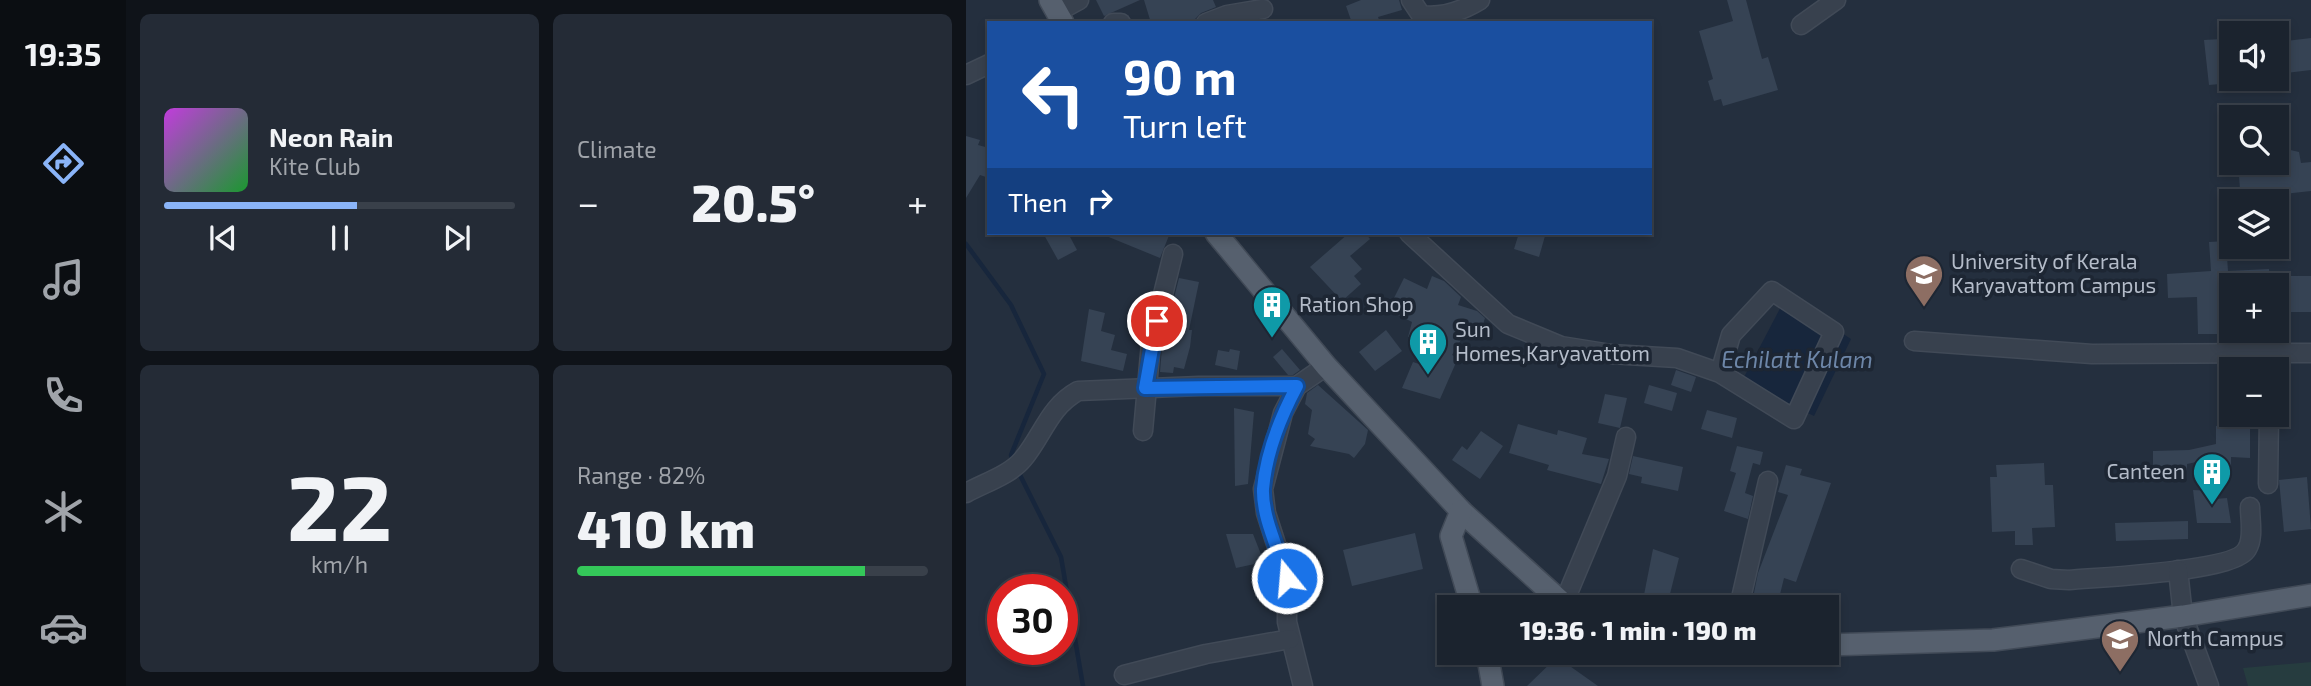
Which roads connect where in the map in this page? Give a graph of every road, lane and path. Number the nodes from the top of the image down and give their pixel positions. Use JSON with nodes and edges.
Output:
{"nodes":[{"id":1,"x":1079,"y":0,"type":"edge"},
{"id":2,"x":1411,"y":0,"type":"edge"},
{"id":3,"x":1480,"y":0,"type":"edge"},
{"id":4,"x":1836,"y":0,"type":"edge"},
{"id":5,"x":1057,"y":11,"type":"edge"},
{"id":6,"x":1264,"y":11,"type":"edge"},
{"id":7,"x":1434,"y":20,"type":"edge"},
{"id":8,"x":1211,"y":21,"type":"edge"},
{"id":9,"x":1801,"y":25,"type":"dead end"},
{"id":10,"x":987,"y":65,"type":"edge"},
{"id":11,"x":966,"y":75,"type":"edge"},
{"id":12,"x":1218,"y":235,"type":"edge"},
{"id":13,"x":1411,"y":235,"type":"edge"},
{"id":14,"x":1173,"y":254,"type":"dead end"},
{"id":15,"x":1914,"y":341,"type":"dead end"},
{"id":16,"x":2311,"y":353,"type":"edge"},
{"id":17,"x":2236,"y":357,"type":"edge"},
{"id":18,"x":2289,"y":357,"type":"edge"},
{"id":19,"x":1326,"y":366,"type":"junction"},
{"id":20,"x":1720,"y":373,"type":"junction"},
{"id":21,"x":1297,"y":386,"type":"junction"},
{"id":22,"x":1145,"y":388,"type":"junction"},
{"id":23,"x":2269,"y":427,"type":"edge"},
{"id":24,"x":1143,"y":431,"type":"dead end"},
{"id":25,"x":1626,"y":437,"type":"dead end"},
{"id":26,"x":1768,"y":481,"type":"dead end"},
{"id":27,"x":2268,"y":484,"type":"dead end"},
{"id":28,"x":966,"y":493,"type":"edge"},
{"id":29,"x":2250,"y":507,"type":"dead end"},
{"id":30,"x":1461,"y":511,"type":"junction"},
{"id":31,"x":2021,"y":569,"type":"dead end"},
{"id":32,"x":2178,"y":570,"type":"junction"},
{"id":33,"x":1468,"y":595,"type":"edge"},
{"id":34,"x":1553,"y":595,"type":"edge"},
{"id":35,"x":1569,"y":595,"type":"edge"},
{"id":36,"x":1742,"y":595,"type":"edge"},
{"id":37,"x":2311,"y":595,"type":"edge"},
{"id":38,"x":2183,"y":616,"type":"junction"},
{"id":39,"x":1290,"y":639,"type":"junction"},
{"id":40,"x":1839,"y":645,"type":"edge"},
{"id":41,"x":1489,"y":665,"type":"edge"},
{"id":42,"x":1124,"y":675,"type":"dead end"},
{"id":43,"x":1303,"y":686,"type":"edge"},
{"id":44,"x":1493,"y":686,"type":"edge"},
{"id":45,"x":2209,"y":686,"type":"edge"}],
"edges":[{"from":1,"to":5,"type":"street"},
{"from":2,"to":7,"type":"street"},
{"from":3,"to":7,"type":"street"},
{"from":4,"to":9,"type":"street"},
{"from":6,"to":8,"type":"street"},
{"from":10,"to":11,"type":"street"},
{"from":12,"to":19,"type":"main road"},
{"from":13,"to":20,"type":"street"},
{"from":14,"to":22,"type":"street"},
{"from":15,"to":17,"type":"street"},
{"from":16,"to":18,"type":"street"},
{"from":19,"to":21,"type":"street"},
{"from":19,"to":30,"type":"main road"},
{"from":20,"to":20,"type":"street"},
{"from":21,"to":22,"type":"street"},
{"from":21,"to":39,"type":"street"},
{"from":22,"to":24,"type":"street"},
{"from":22,"to":28,"type":"street"},
{"from":23,"to":27,"type":"street"},
{"from":25,"to":35,"type":"street"},
{"from":26,"to":36,"type":"street"},
{"from":29,"to":32,"type":"street"},
{"from":30,"to":33,"type":"main road"},
{"from":30,"to":34,"type":"main road"},
{"from":31,"to":32,"type":"street"},
{"from":32,"to":38,"type":"street"},
{"from":37,"to":38,"type":"main road"},
{"from":38,"to":40,"type":"main road"},
{"from":38,"to":45,"type":"street"},
{"from":39,"to":42,"type":"street"},
{"from":39,"to":43,"type":"street"},
{"from":41,"to":44,"type":"main road"}]}
